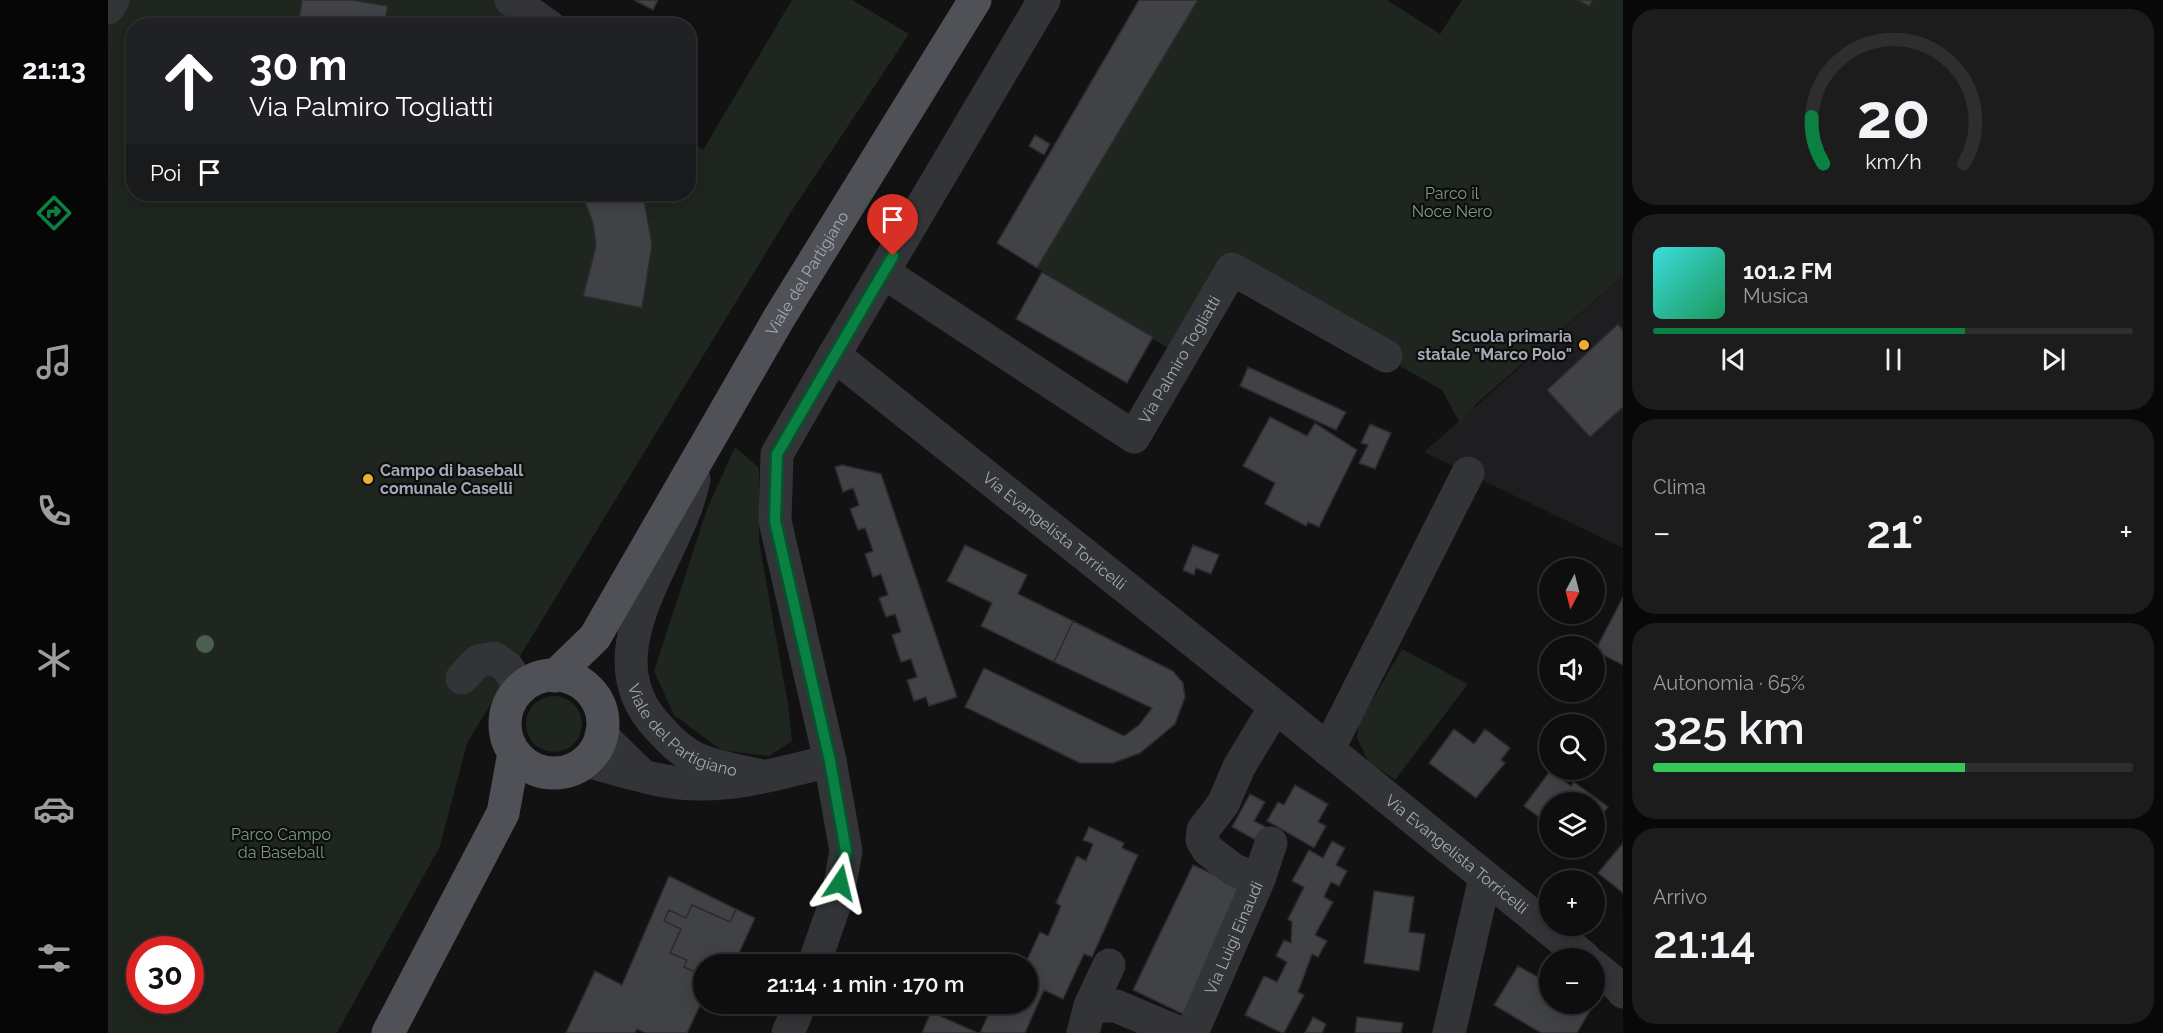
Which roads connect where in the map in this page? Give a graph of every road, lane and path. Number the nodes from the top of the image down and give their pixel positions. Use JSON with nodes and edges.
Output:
{"nodes":[{"id":1,"x":113,"y":0,"type":"edge"},
{"id":2,"x":511,"y":0,"type":"edge"},
{"id":3,"x":975,"y":0,"type":"edge"},
{"id":4,"x":1044,"y":0,"type":"edge"},
{"id":5,"x":108,"y":8,"type":"edge"},
{"id":6,"x":545,"y":14,"type":"edge"},
{"id":7,"x":883,"y":272,"type":"junction"},
{"id":8,"x":834,"y":355,"type":"junction"},
{"id":9,"x":1386,"y":356,"type":"dead end"},
{"id":10,"x":699,"y":458,"type":"junction"},
{"id":11,"x":1468,"y":473,"type":"dead end"},
{"id":12,"x":595,"y":637,"type":"junction"},
{"id":13,"x":555,"y":676,"type":"junction"},
{"id":14,"x":462,"y":678,"type":"dead end"},
{"id":15,"x":521,"y":688,"type":"junction"},
{"id":16,"x":587,"y":689,"type":"junction"},
{"id":17,"x":1275,"y":707,"type":"junction"},
{"id":18,"x":594,"y":748,"type":"junction"},
{"id":19,"x":1328,"y":750,"type":"junction"},
{"id":20,"x":514,"y":753,"type":"junction"},
{"id":21,"x":830,"y":761,"type":"junction"},
{"id":22,"x":548,"y":773,"type":"junction"},
{"id":23,"x":762,"y":776,"type":"junction"},
{"id":24,"x":503,"y":813,"type":"junction"},
{"id":25,"x":1271,"y":843,"type":"dead end"},
{"id":26,"x":1485,"y":878,"type":"junction"},
{"id":27,"x":1259,"y":879,"type":"junction"},
{"id":28,"x":1572,"y":948,"type":"edge"},
{"id":29,"x":817,"y":954,"type":"edge"},
{"id":30,"x":1109,"y":965,"type":"dead end"},
{"id":31,"x":1605,"y":975,"type":"edge"},
{"id":32,"x":1623,"y":992,"type":"edge"},
{"id":33,"x":797,"y":1014,"type":"edge"},
{"id":34,"x":1087,"y":1020,"type":"edge"},
{"id":35,"x":388,"y":1033,"type":"edge"},
{"id":36,"x":788,"y":1033,"type":"edge"},
{"id":37,"x":1180,"y":1033,"type":"edge"},
{"id":38,"x":1192,"y":1033,"type":"edge"},
{"id":39,"x":1449,"y":1033,"type":"edge"}],
"edges":[{"from":1,"to":5,"type":"street"},
{"from":2,"to":6,"type":"street"},
{"from":3,"to":10,"type":"main road","name":"Viale del Partigiano"},
{"from":4,"to":7,"type":"street"},
{"from":7,"to":8,"type":"street"},
{"from":7,"to":9,"type":"street","name":"Via Palmiro Togliatti"},
{"from":8,"to":17,"type":"street","name":"Via Evangelista Torricelli"},
{"from":8,"to":21,"type":"street"},
{"from":10,"to":12,"type":"main road","name":"Viale del Partigiano"},
{"from":10,"to":23,"type":"street","name":"Viale del Partigiano"},
{"from":11,"to":19,"type":"street"},
{"from":12,"to":13,"type":"main road","name":"Viale del Partigiano"},
{"from":12,"to":16,"type":"main road"},
{"from":13,"to":15,"type":"main road"},
{"from":13,"to":16,"type":"main road"},
{"from":14,"to":15,"type":"street"},
{"from":15,"to":20,"type":"main road"},
{"from":16,"to":18,"type":"main road"},
{"from":17,"to":19,"type":"street","name":"Via Evangelista Torricelli"},
{"from":17,"to":27,"type":"street"},
{"from":18,"to":22,"type":"main road"},
{"from":18,"to":23,"type":"street"},
{"from":19,"to":26,"type":"street","name":"Via Evangelista Torricelli"},
{"from":20,"to":22,"type":"main road"},
{"from":20,"to":24,"type":"main road"},
{"from":21,"to":23,"type":"street"},
{"from":21,"to":29,"type":"street"},
{"from":22,"to":24,"type":"main road"},
{"from":24,"to":35,"type":"main road"},
{"from":25,"to":27,"type":"street","name":"Via Luigi Einaudi"},
{"from":26,"to":28,"type":"street","name":"Via Evangelista Torricelli"},
{"from":26,"to":39,"type":"street"},
{"from":27,"to":38,"type":"street","name":"Via Luigi Einaudi"},
{"from":30,"to":34,"type":"street"},
{"from":31,"to":32,"type":"street"},
{"from":33,"to":36,"type":"street"},
{"from":34,"to":37,"type":"street"}]}
